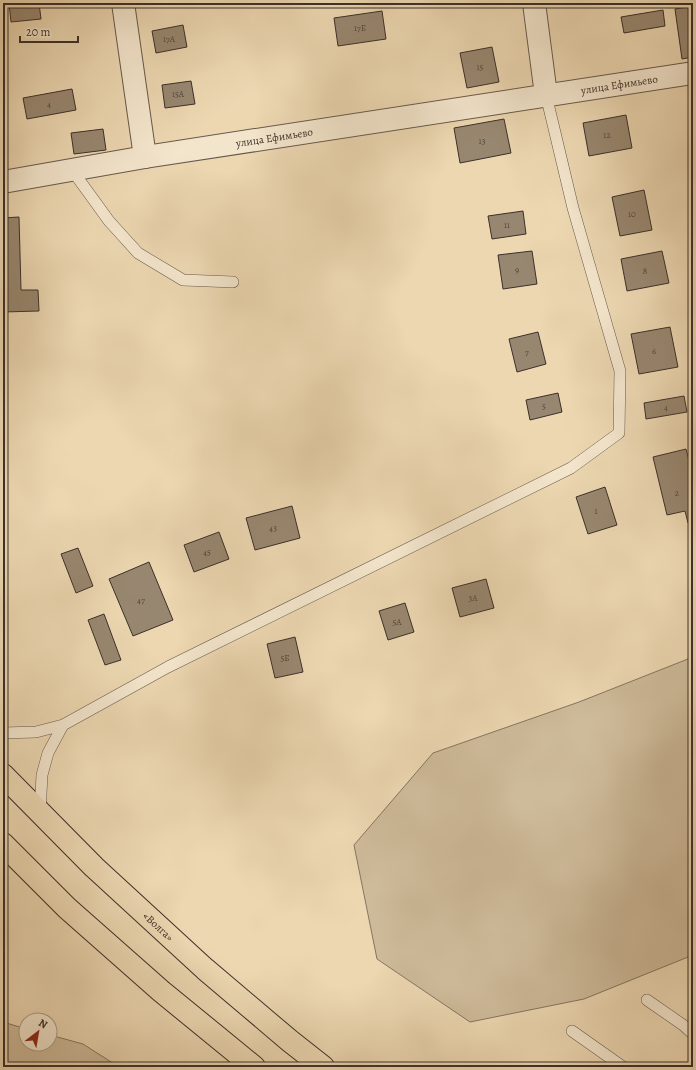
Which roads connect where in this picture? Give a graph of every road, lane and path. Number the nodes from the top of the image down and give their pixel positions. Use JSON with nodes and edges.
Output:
{"nodes":[{"id":1,"x":123,"y":3,"type":"edge"},
{"id":2,"x":534,"y":3,"type":"edge"},
{"id":3,"x":693,"y":73,"type":"edge"},
{"id":4,"x":546,"y":95,"type":"junction"},
{"id":5,"x":145,"y":157,"type":"junction"},
{"id":6,"x":72,"y":170,"type":"junction"},
{"id":7,"x":3,"y":182,"type":"edge"},
{"id":8,"x":233,"y":282,"type":"dead end"},
{"id":9,"x":63,"y":725,"type":"junction"},
{"id":10,"x":3,"y":733,"type":"edge"},
{"id":11,"x":3,"y":775,"type":"edge"},
{"id":12,"x":40,"y":813,"type":"junction"},
{"id":13,"x":3,"y":844,"type":"edge"},
{"id":14,"x":647,"y":1000,"type":"dead end"},
{"id":15,"x":572,"y":1031,"type":"dead end"},
{"id":16,"x":693,"y":1034,"type":"edge"},
{"id":17,"x":254,"y":1067,"type":"edge"},
{"id":18,"x":323,"y":1067,"type":"edge"},
{"id":19,"x":623,"y":1067,"type":"edge"}],
"edges":[{"from":1,"to":5,"type":"street"},
{"from":2,"to":4,"type":"street"},
{"from":3,"to":4,"type":"street","name":"улица Ефимьево"},
{"from":4,"to":5,"type":"street","name":"улица Ефимьево"},
{"from":4,"to":9,"type":"lane"},
{"from":5,"to":6,"type":"street","name":"улица Ефимьево"},
{"from":6,"to":7,"type":"street","name":"улица Ефимьево"},
{"from":6,"to":8,"type":"lane"},
{"from":9,"to":10,"type":"lane"},
{"from":9,"to":12,"type":"lane"},
{"from":11,"to":12,"type":"highway","name":"«Волга»"},
{"from":12,"to":18,"type":"highway","name":"«Волга»"},
{"from":13,"to":17,"type":"highway"},
{"from":14,"to":16,"type":"lane"},
{"from":15,"to":19,"type":"lane"}]}
